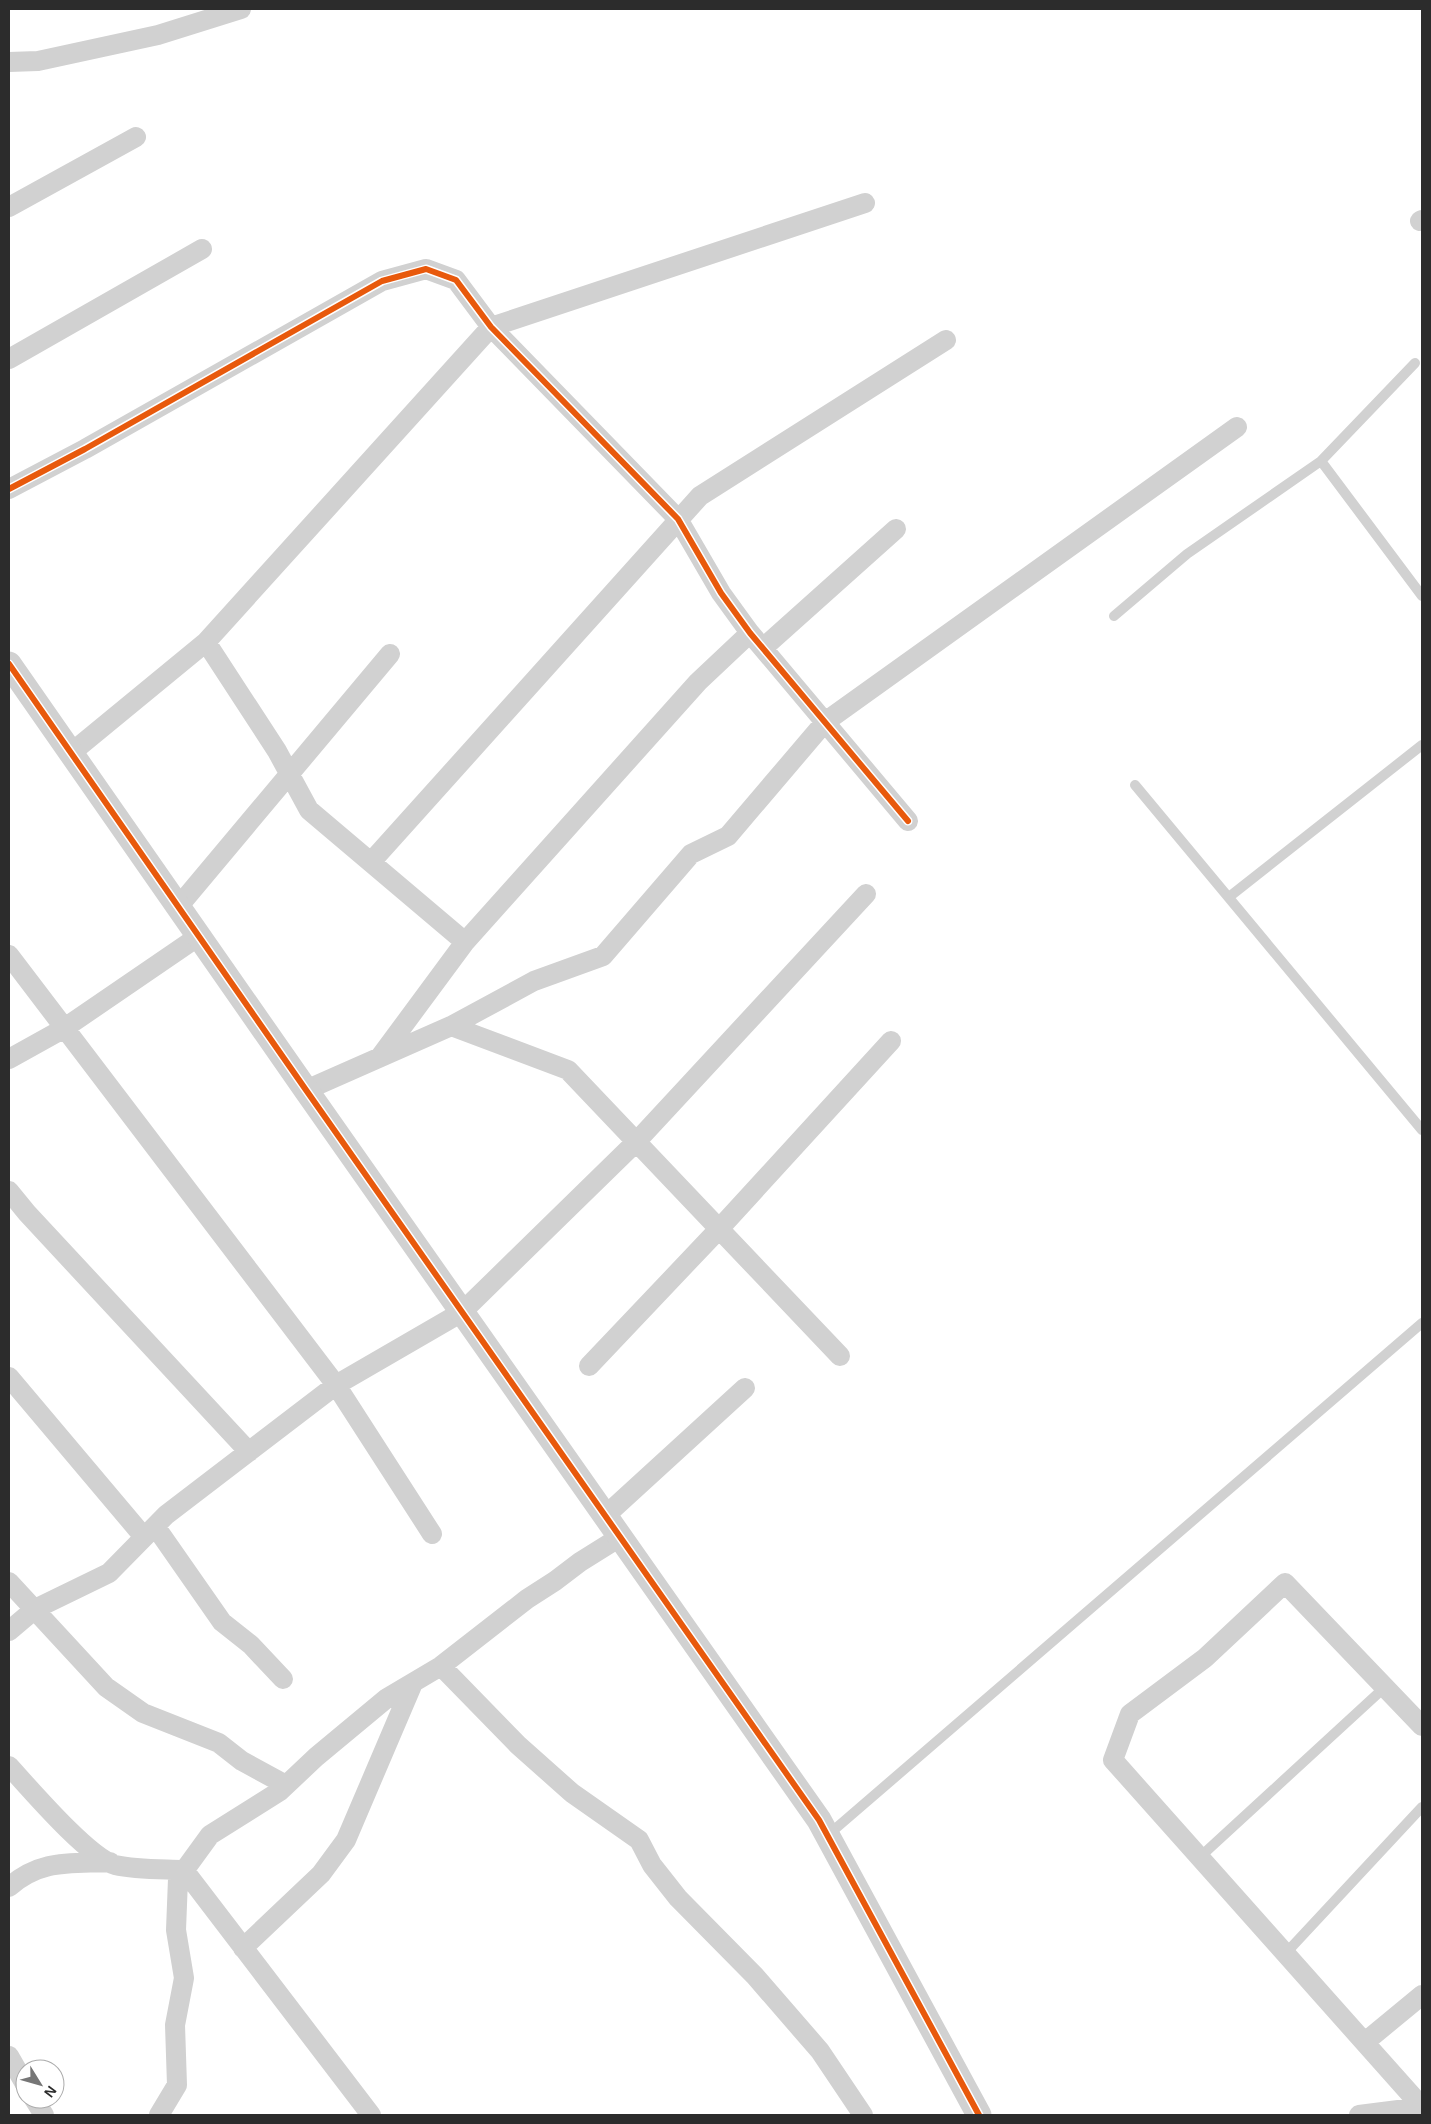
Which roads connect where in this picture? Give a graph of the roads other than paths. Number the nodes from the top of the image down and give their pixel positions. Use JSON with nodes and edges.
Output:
{"nodes":[{"id":1,"x":241,"y":9,"type":"edge"},
{"id":2,"x":9,"y":62,"type":"edge"},
{"id":3,"x":136,"y":137,"type":"dead end"},
{"id":4,"x":865,"y":203,"type":"dead end"},
{"id":5,"x":9,"y":208,"type":"edge"},
{"id":6,"x":202,"y":249,"type":"dead end"},
{"id":7,"x":491,"y":327,"type":"junction"},
{"id":8,"x":946,"y":340,"type":"dead end"},
{"id":9,"x":9,"y":359,"type":"edge"},
{"id":10,"x":1414,"y":363,"type":"dead end"},
{"id":11,"x":1237,"y":427,"type":"dead end"},
{"id":12,"x":1321,"y":461,"type":"junction"},
{"id":13,"x":9,"y":489,"type":"edge"},
{"id":14,"x":678,"y":520,"type":"junction"},
{"id":15,"x":896,"y":529,"type":"dead end"},
{"id":16,"x":1422,"y":596,"type":"edge"},
{"id":17,"x":1114,"y":616,"type":"dead end"},
{"id":18,"x":750,"y":632,"type":"junction"},
{"id":19,"x":206,"y":642,"type":"junction"},
{"id":20,"x":763,"y":648,"type":"junction"},
{"id":21,"x":390,"y":654,"type":"dead end"},
{"id":22,"x":9,"y":664,"type":"edge"},
{"id":23,"x":825,"y":722,"type":"junction"},
{"id":24,"x":1422,"y":745,"type":"edge"},
{"id":25,"x":71,"y":753,"type":"junction"},
{"id":26,"x":289,"y":773,"type":"junction"},
{"id":27,"x":1135,"y":784,"type":"dead end"},
{"id":28,"x":908,"y":821,"type":"dead end"},
{"id":29,"x":371,"y":862,"type":"junction"},
{"id":30,"x":866,"y":894,"type":"dead end"},
{"id":31,"x":1229,"y":897,"type":"junction"},
{"id":32,"x":178,"y":907,"type":"junction"},
{"id":33,"x":199,"y":936,"type":"junction"},
{"id":34,"x":465,"y":942,"type":"junction"},
{"id":35,"x":9,"y":955,"type":"edge"},
{"id":36,"x":451,"y":1026,"type":"junction"},
{"id":37,"x":63,"y":1028,"type":"junction"},
{"id":38,"x":891,"y":1041,"type":"dead end"},
{"id":39,"x":379,"y":1058,"type":"junction"},
{"id":40,"x":9,"y":1059,"type":"edge"},
{"id":41,"x":306,"y":1090,"type":"junction"},
{"id":42,"x":1422,"y":1130,"type":"edge"},
{"id":43,"x":637,"y":1141,"type":"junction"},
{"id":44,"x":9,"y":1191,"type":"edge"},
{"id":45,"x":719,"y":1229,"type":"junction"},
{"id":46,"x":462,"y":1312,"type":"junction"},
{"id":47,"x":1422,"y":1323,"type":"edge"},
{"id":48,"x":840,"y":1356,"type":"dead end"},
{"id":49,"x":589,"y":1366,"type":"dead end"},
{"id":50,"x":9,"y":1377,"type":"edge"},
{"id":51,"x":336,"y":1385,"type":"junction"},
{"id":52,"x":745,"y":1388,"type":"dead end"},
{"id":53,"x":248,"y":1452,"type":"junction"},
{"id":54,"x":605,"y":1516,"type":"junction"},
{"id":55,"x":149,"y":1531,"type":"junction"},
{"id":56,"x":432,"y":1534,"type":"dead end"},
{"id":57,"x":620,"y":1537,"type":"junction"},
{"id":58,"x":9,"y":1582,"type":"edge"},
{"id":59,"x":34,"y":1609,"type":"junction"},
{"id":60,"x":9,"y":1631,"type":"edge"},
{"id":61,"x":441,"y":1666,"type":"junction"},
{"id":62,"x":283,"y":1679,"type":"dead end"},
{"id":63,"x":413,"y":1683,"type":"junction"},
{"id":64,"x":1385,"y":1687,"type":"junction"},
{"id":65,"x":1422,"y":1726,"type":"edge"},
{"id":66,"x":9,"y":1766,"type":"edge"},
{"id":67,"x":286,"y":1785,"type":"junction"},
{"id":68,"x":1422,"y":1807,"type":"edge"},
{"id":69,"x":828,"y":1835,"type":"junction"},
{"id":70,"x":1200,"y":1857,"type":"junction"},
{"id":71,"x":110,"y":1862,"type":"junction"},
{"id":72,"x":184,"y":1870,"type":"junction"},
{"id":73,"x":9,"y":1887,"type":"edge"},
{"id":74,"x":243,"y":1948,"type":"junction"},
{"id":75,"x":1286,"y":1953,"type":"junction"},
{"id":76,"x":1422,"y":1995,"type":"edge"},
{"id":77,"x":1365,"y":2042,"type":"junction"},
{"id":78,"x":159,"y":2115,"type":"edge"},
{"id":79,"x":371,"y":2115,"type":"edge"},
{"id":80,"x":863,"y":2115,"type":"edge"},
{"id":81,"x":979,"y":2115,"type":"edge"},
{"id":82,"x":1359,"y":2115,"type":"edge"}],
"edges":[{"from":1,"to":2,"type":"street"},
{"from":3,"to":5,"type":"street"},
{"from":4,"to":7,"type":"street"},
{"from":6,"to":9,"type":"street"},
{"from":7,"to":13,"type":"street"},
{"from":7,"to":14,"type":"street"},
{"from":7,"to":19,"type":"street"},
{"from":8,"to":14,"type":"street"},
{"from":10,"to":12,"type":"lane"},
{"from":11,"to":23,"type":"street"},
{"from":12,"to":16,"type":"lane"},
{"from":12,"to":17,"type":"lane"},
{"from":14,"to":18,"type":"street"},
{"from":14,"to":29,"type":"street"},
{"from":15,"to":20,"type":"street"},
{"from":18,"to":20,"type":"street"},
{"from":18,"to":34,"type":"street"},
{"from":19,"to":25,"type":"street"},
{"from":19,"to":26,"type":"street"},
{"from":20,"to":23,"type":"street"},
{"from":21,"to":26,"type":"street"},
{"from":22,"to":25,"type":"street"},
{"from":23,"to":28,"type":"street"},
{"from":23,"to":36,"type":"street"},
{"from":24,"to":31,"type":"lane"},
{"from":25,"to":32,"type":"street"},
{"from":26,"to":29,"type":"street"},
{"from":26,"to":32,"type":"street"},
{"from":27,"to":31,"type":"lane"},
{"from":29,"to":34,"type":"street"},
{"from":30,"to":43,"type":"street"},
{"from":31,"to":42,"type":"lane"},
{"from":32,"to":33,"type":"street"},
{"from":33,"to":37,"type":"street"},
{"from":33,"to":41,"type":"street"},
{"from":34,"to":39,"type":"street"},
{"from":35,"to":37,"type":"street"},
{"from":36,"to":39,"type":"street"},
{"from":36,"to":43,"type":"street"},
{"from":37,"to":40,"type":"street"},
{"from":37,"to":51,"type":"street"},
{"from":38,"to":45,"type":"street"},
{"from":39,"to":41,"type":"street"},
{"from":41,"to":46,"type":"street"},
{"from":43,"to":45,"type":"street"},
{"from":43,"to":46,"type":"street"},
{"from":44,"to":53,"type":"street"},
{"from":45,"to":48,"type":"street"},
{"from":45,"to":49,"type":"street"},
{"from":46,"to":51,"type":"street"},
{"from":46,"to":54,"type":"street"},
{"from":47,"to":69,"type":"lane"},
{"from":50,"to":55,"type":"street"},
{"from":51,"to":53,"type":"street"},
{"from":51,"to":56,"type":"street"},
{"from":52,"to":54,"type":"street"},
{"from":53,"to":55,"type":"street"},
{"from":54,"to":57,"type":"street"},
{"from":55,"to":59,"type":"street"},
{"from":55,"to":62,"type":"street"},
{"from":57,"to":61,"type":"street"},
{"from":57,"to":69,"type":"street"},
{"from":58,"to":59,"type":"street"},
{"from":59,"to":60,"type":"street"},
{"from":59,"to":67,"type":"street"},
{"from":61,"to":63,"type":"street"},
{"from":61,"to":80,"type":"street"},
{"from":63,"to":67,"type":"street"},
{"from":63,"to":74,"type":"street"},
{"from":64,"to":65,"type":"street"},
{"from":64,"to":70,"type":"lane"},
{"from":64,"to":70,"type":"street"},
{"from":66,"to":71,"type":"street"},
{"from":67,"to":72,"type":"street"},
{"from":68,"to":75,"type":"lane"},
{"from":69,"to":81,"type":"street"},
{"from":70,"to":75,"type":"street"},
{"from":71,"to":72,"type":"street"},
{"from":71,"to":73,"type":"street"},
{"from":72,"to":74,"type":"street"},
{"from":72,"to":78,"type":"street"},
{"from":74,"to":79,"type":"street"},
{"from":75,"to":77,"type":"street"},
{"from":76,"to":77,"type":"street"},
{"from":77,"to":82,"type":"street"}]}
